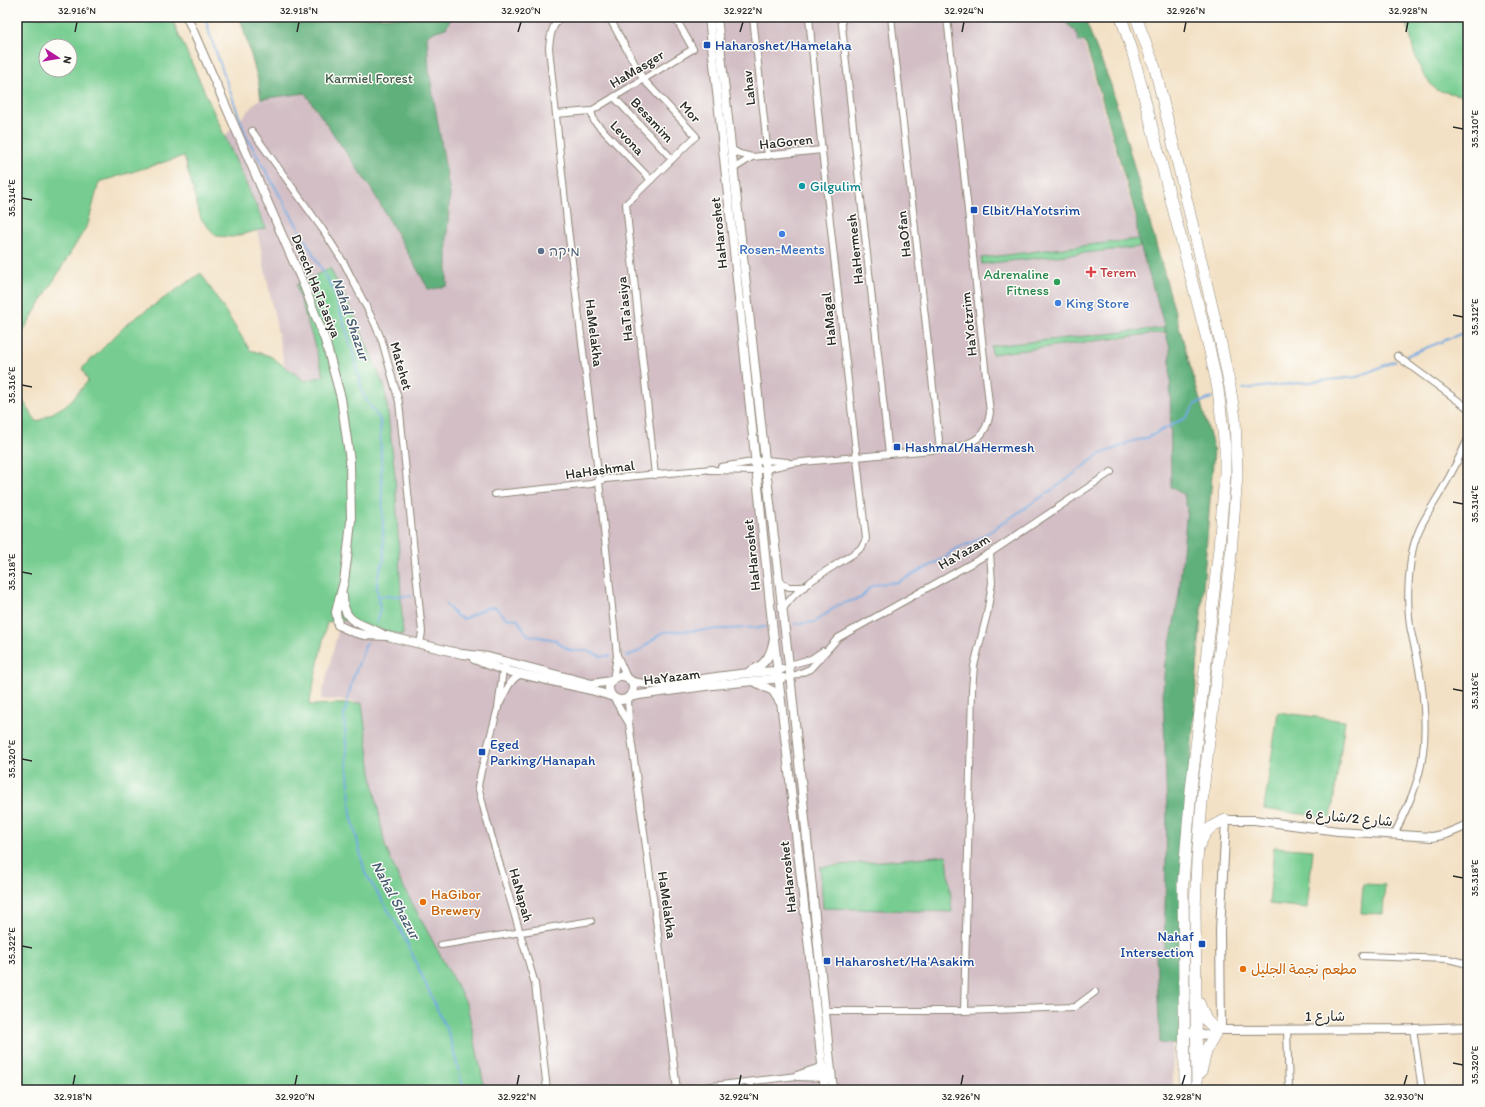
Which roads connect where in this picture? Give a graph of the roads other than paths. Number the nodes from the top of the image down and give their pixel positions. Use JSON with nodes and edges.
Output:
{"nodes":[{"id":1,"x":187,"y":17,"type":"edge"},
{"id":2,"x":561,"y":17,"type":"edge"},
{"id":3,"x":609,"y":17,"type":"edge"},
{"id":4,"x":675,"y":17,"type":"edge"},
{"id":5,"x":708,"y":17,"type":"edge"},
{"id":6,"x":717,"y":17,"type":"edge"},
{"id":7,"x":753,"y":17,"type":"edge"},
{"id":8,"x":809,"y":17,"type":"edge"},
{"id":9,"x":842,"y":17,"type":"edge"},
{"id":10,"x":891,"y":17,"type":"edge"},
{"id":11,"x":947,"y":17,"type":"edge"},
{"id":12,"x":1121,"y":17,"type":"edge"},
{"id":13,"x":1136,"y":17,"type":"edge"},
{"id":14,"x":643,"y":79,"type":"junction"},
{"id":15,"x":614,"y":97,"type":"junction"},
{"id":16,"x":591,"y":110,"type":"junction"},
{"id":17,"x":556,"y":114,"type":"junction"},
{"id":18,"x":252,"y":131,"type":"dead end"},
{"id":19,"x":731,"y":150,"type":"junction"},
{"id":20,"x":822,"y":150,"type":"junction"},
{"id":21,"x":768,"y":156,"type":"junction"},
{"id":22,"x":752,"y":157,"type":"junction"},
{"id":23,"x":672,"y":159,"type":"junction"},
{"id":24,"x":733,"y":169,"type":"junction"},
{"id":25,"x":650,"y":180,"type":"junction"},
{"id":26,"x":1397,"y":356,"type":"dead end"},
{"id":27,"x":1468,"y":408,"type":"edge"},
{"id":28,"x":1468,"y":440,"type":"edge"},
{"id":29,"x":940,"y":449,"type":"junction"},
{"id":30,"x":889,"y":454,"type":"junction"},
{"id":31,"x":856,"y":457,"type":"junction"},
{"id":32,"x":766,"y":460,"type":"junction"},
{"id":33,"x":756,"y":462,"type":"junction"},
{"id":34,"x":792,"y":463,"type":"junction"},
{"id":35,"x":766,"y":469,"type":"junction"},
{"id":36,"x":709,"y":470,"type":"junction"},
{"id":37,"x":757,"y":471,"type":"junction"},
{"id":38,"x":1111,"y":472,"type":"dead end"},
{"id":39,"x":655,"y":475,"type":"junction"},
{"id":40,"x":599,"y":481,"type":"junction"},
{"id":41,"x":495,"y":494,"type":"dead end"},
{"id":42,"x":990,"y":553,"type":"junction"},
{"id":43,"x":344,"y":581,"type":"junction"},
{"id":44,"x":780,"y":583,"type":"junction"},
{"id":45,"x":804,"y":587,"type":"junction"},
{"id":46,"x":783,"y":609,"type":"junction"},
{"id":47,"x":387,"y":636,"type":"junction"},
{"id":48,"x":774,"y":638,"type":"junction"},
{"id":49,"x":420,"y":644,"type":"junction"},
{"id":50,"x":826,"y":649,"type":"junction"},
{"id":51,"x":617,"y":656,"type":"junction"},
{"id":52,"x":789,"y":665,"type":"junction"},
{"id":53,"x":505,"y":667,"type":"junction"},
{"id":54,"x":522,"y":674,"type":"junction"},
{"id":55,"x":743,"y":674,"type":"junction"},
{"id":56,"x":778,"y":675,"type":"junction"},
{"id":57,"x":791,"y":677,"type":"junction"},
{"id":58,"x":629,"y":679,"type":"junction"},
{"id":59,"x":612,"y":680,"type":"junction"},
{"id":60,"x":714,"y":681,"type":"junction"},
{"id":61,"x":753,"y":681,"type":"junction"},
{"id":62,"x":613,"y":697,"type":"junction"},
{"id":63,"x":629,"y":697,"type":"junction"},
{"id":64,"x":781,"y":704,"type":"junction"},
{"id":65,"x":498,"y":708,"type":"junction"},
{"id":66,"x":629,"y":723,"type":"junction"},
{"id":67,"x":1203,"y":797,"type":"junction"},
{"id":68,"x":1226,"y":820,"type":"junction"},
{"id":69,"x":1468,"y":825,"type":"edge"},
{"id":70,"x":1394,"y":835,"type":"junction"},
{"id":71,"x":1198,"y":850,"type":"junction"},
{"id":72,"x":591,"y":921,"type":"dead end"},
{"id":73,"x":519,"y":932,"type":"junction"},
{"id":74,"x":441,"y":945,"type":"dead end"},
{"id":75,"x":1363,"y":956,"type":"dead end"},
{"id":76,"x":1468,"y":964,"type":"edge"},
{"id":77,"x":1095,"y":992,"type":"dead end"},
{"id":78,"x":1196,"y":994,"type":"junction"},
{"id":79,"x":824,"y":1011,"type":"junction"},
{"id":80,"x":964,"y":1011,"type":"junction"},
{"id":81,"x":1468,"y":1028,"type":"edge"},
{"id":82,"x":1413,"y":1029,"type":"junction"},
{"id":83,"x":1287,"y":1030,"type":"junction"},
{"id":84,"x":1184,"y":1031,"type":"junction"},
{"id":85,"x":1217,"y":1031,"type":"junction"},
{"id":86,"x":1196,"y":1032,"type":"junction"},
{"id":87,"x":823,"y":1067,"type":"junction"},
{"id":88,"x":832,"y":1072,"type":"junction"},
{"id":89,"x":797,"y":1076,"type":"junction"},
{"id":90,"x":824,"y":1077,"type":"junction"},
{"id":91,"x":752,"y":1082,"type":"junction"},
{"id":92,"x":547,"y":1090,"type":"edge"},
{"id":93,"x":678,"y":1090,"type":"edge"},
{"id":94,"x":752,"y":1090,"type":"edge"},
{"id":95,"x":825,"y":1090,"type":"edge"},
{"id":96,"x":833,"y":1090,"type":"edge"},
{"id":97,"x":1185,"y":1090,"type":"edge"},
{"id":98,"x":1197,"y":1090,"type":"edge"},
{"id":99,"x":1289,"y":1090,"type":"edge"},
{"id":100,"x":1422,"y":1090,"type":"edge"}],
"edges":[{"from":1,"to":43,"type":"street","name":"Derech HaTa'asiya"},
{"from":2,"to":17,"type":"street","name":"HaMelakha"},
{"from":3,"to":14,"type":"street"},
{"from":4,"to":14,"type":"street","name":"HaMasger"},
{"from":5,"to":33,"type":"street","name":"HaHaroshet"},
{"from":6,"to":19,"type":"street","name":"HaHaroshet"},
{"from":7,"to":21,"type":"street","name":"Lahav"},
{"from":8,"to":20,"type":"street","name":"HaMagal"},
{"from":9,"to":30,"type":"street","name":"HaHermesh"},
{"from":10,"to":29,"type":"street","name":"HaOfan"},
{"from":11,"to":29,"type":"street","name":"HaYotzrim"},
{"from":12,"to":84,"type":"highway"},
{"from":13,"to":67,"type":"highway"},
{"from":14,"to":15,"type":"street","name":"HaMasger"},
{"from":14,"to":23,"type":"street","name":"Mor"},
{"from":15,"to":16,"type":"street","name":"HaMasger"},
{"from":15,"to":23,"type":"street","name":"Besamim"},
{"from":16,"to":17,"type":"street","name":"HaMasger"},
{"from":16,"to":25,"type":"street","name":"Levona"},
{"from":17,"to":40,"type":"street","name":"HaMelakha"},
{"from":18,"to":49,"type":"street","name":"Matehet"},
{"from":19,"to":22,"type":"street","name":"HaGoren"},
{"from":19,"to":24,"type":"street","name":"HaHaroshet"},
{"from":20,"to":21,"type":"street","name":"HaGoren"},
{"from":20,"to":31,"type":"street","name":"HaMagal"},
{"from":21,"to":22,"type":"street","name":"HaGoren"},
{"from":22,"to":24,"type":"street","name":"HaGoren"},
{"from":23,"to":25,"type":"street","name":"HaTa'asiya"},
{"from":24,"to":32,"type":"street","name":"HaHaroshet"},
{"from":25,"to":39,"type":"street","name":"HaTa'asiya"},
{"from":26,"to":27,"type":"street"},
{"from":28,"to":70,"type":"street"},
{"from":29,"to":30,"type":"street","name":"HaYotzrim"},
{"from":30,"to":31,"type":"street","name":"HaYotzrim"},
{"from":31,"to":34,"type":"street","name":"HaYotzrim"},
{"from":31,"to":45,"type":"street","name":"HaMagal"},
{"from":32,"to":33,"type":"street","name":"HaYotzrim"},
{"from":32,"to":34,"type":"street","name":"HaYotzrim"},
{"from":32,"to":35,"type":"street","name":"HaHaroshet"},
{"from":33,"to":36,"type":"street","name":"HaHashmal"},
{"from":33,"to":37,"type":"street","name":"HaHaroshet"},
{"from":34,"to":35,"type":"street","name":"HaYotzrim"},
{"from":35,"to":37,"type":"street","name":"HaYotzrim"},
{"from":35,"to":44,"type":"street","name":"HaHaroshet"},
{"from":36,"to":37,"type":"street","name":"HaHashmal"},
{"from":36,"to":39,"type":"street","name":"HaHashmal"},
{"from":37,"to":48,"type":"street","name":"HaHaroshet"},
{"from":38,"to":42,"type":"street","name":"HaYazam"},
{"from":39,"to":40,"type":"street","name":"HaHashmal"},
{"from":40,"to":41,"type":"street","name":"HaHashmal"},
{"from":40,"to":51,"type":"street","name":"HaMelakha"},
{"from":42,"to":50,"type":"street","name":"HaYazam"},
{"from":42,"to":80,"type":"street"},
{"from":43,"to":47,"type":"street","name":"Derech HaTa'asiya"},
{"from":43,"to":47,"type":"street","name":"Derech HaTa'asiya"},
{"from":44,"to":45,"type":"street"},
{"from":44,"to":46,"type":"street","name":"HaHaroshet"},
{"from":45,"to":46,"type":"street","name":"HaMagal"},
{"from":46,"to":52,"type":"street","name":"HaHaroshet"},
{"from":47,"to":49,"type":"street","name":"Derech HaTa'asiya"},
{"from":48,"to":55,"type":"street"},
{"from":48,"to":56,"type":"street","name":"HaHaroshet"},
{"from":49,"to":53,"type":"street"},
{"from":50,"to":52,"type":"street","name":"HaYazam"},
{"from":50,"to":57,"type":"street","name":"HaYazam"},
{"from":51,"to":58,"type":"street","name":"HaMelakha"},
{"from":51,"to":59,"type":"street","name":"HaMelakha"},
{"from":52,"to":56,"type":"street","name":"HaYazam"},
{"from":52,"to":57,"type":"street","name":"HaHaroshet"},
{"from":53,"to":54,"type":"street"},
{"from":53,"to":59,"type":"street"},
{"from":53,"to":65,"type":"street","name":"HaNapah"},
{"from":54,"to":62,"type":"street"},
{"from":54,"to":65,"type":"street","name":"HaNapah"},
{"from":55,"to":56,"type":"street","name":"HaYazam"},
{"from":55,"to":60,"type":"street","name":"HaYazam"},
{"from":56,"to":57,"type":"street","name":"HaYazam"},
{"from":56,"to":61,"type":"street","name":"HaYazam"},
{"from":56,"to":64,"type":"street","name":"HaHaroshet"},
{"from":57,"to":79,"type":"street","name":"HaHaroshet"},
{"from":58,"to":59,"type":"street"},
{"from":58,"to":60,"type":"street","name":"HaYazam"},
{"from":58,"to":63,"type":"street","name":"HaMelakha"},
{"from":59,"to":62,"type":"street","name":"HaMelakha"},
{"from":60,"to":61,"type":"street","name":"HaYazam"},
{"from":60,"to":63,"type":"street","name":"HaYazam"},
{"from":61,"to":64,"type":"street"},
{"from":62,"to":63,"type":"street"},
{"from":62,"to":66,"type":"street","name":"HaMelakha"},
{"from":63,"to":66,"type":"street","name":"HaMelakha"},
{"from":64,"to":87,"type":"street","name":"HaHaroshet"},
{"from":65,"to":73,"type":"street","name":"HaNapah"},
{"from":66,"to":93,"type":"street","name":"HaMelakha"},
{"from":67,"to":68,"type":"highway"},
{"from":67,"to":71,"type":"highway"},
{"from":68,"to":70,"type":"street","name":"شارع 2/شارع 6"},
{"from":68,"to":71,"type":"highway"},
{"from":68,"to":85,"type":"street"},
{"from":69,"to":70,"type":"street","name":"شارع 2/شارع 6"},
{"from":71,"to":78,"type":"highway"},
{"from":72,"to":73,"type":"street"},
{"from":73,"to":74,"type":"street"},
{"from":73,"to":92,"type":"street","name":"HaNapah"},
{"from":75,"to":76,"type":"street"},
{"from":77,"to":80,"type":"street"},
{"from":78,"to":85,"type":"highway"},
{"from":78,"to":86,"type":"highway"},
{"from":79,"to":80,"type":"street"},
{"from":79,"to":88,"type":"street","name":"HaHaroshet"},
{"from":81,"to":82,"type":"street","name":"شارع 1"},
{"from":82,"to":83,"type":"street","name":"شارع 1"},
{"from":82,"to":100,"type":"street"},
{"from":83,"to":85,"type":"street","name":"شارع 1"},
{"from":83,"to":99,"type":"street"},
{"from":84,"to":86,"type":"street","name":"شارع 1"},
{"from":84,"to":97,"type":"highway"},
{"from":85,"to":86,"type":"street","name":"شارع 1"},
{"from":85,"to":98,"type":"highway"},
{"from":86,"to":98,"type":"highway"},
{"from":87,"to":88,"type":"street"},
{"from":87,"to":89,"type":"street"},
{"from":87,"to":90,"type":"street","name":"HaHaroshet"},
{"from":88,"to":90,"type":"street"},
{"from":88,"to":96,"type":"street","name":"HaHaroshet"},
{"from":89,"to":90,"type":"street"},
{"from":89,"to":91,"type":"street"},
{"from":90,"to":95,"type":"street","name":"HaHaroshet"},
{"from":91,"to":93,"type":"street"},
{"from":91,"to":94,"type":"street"}]}
